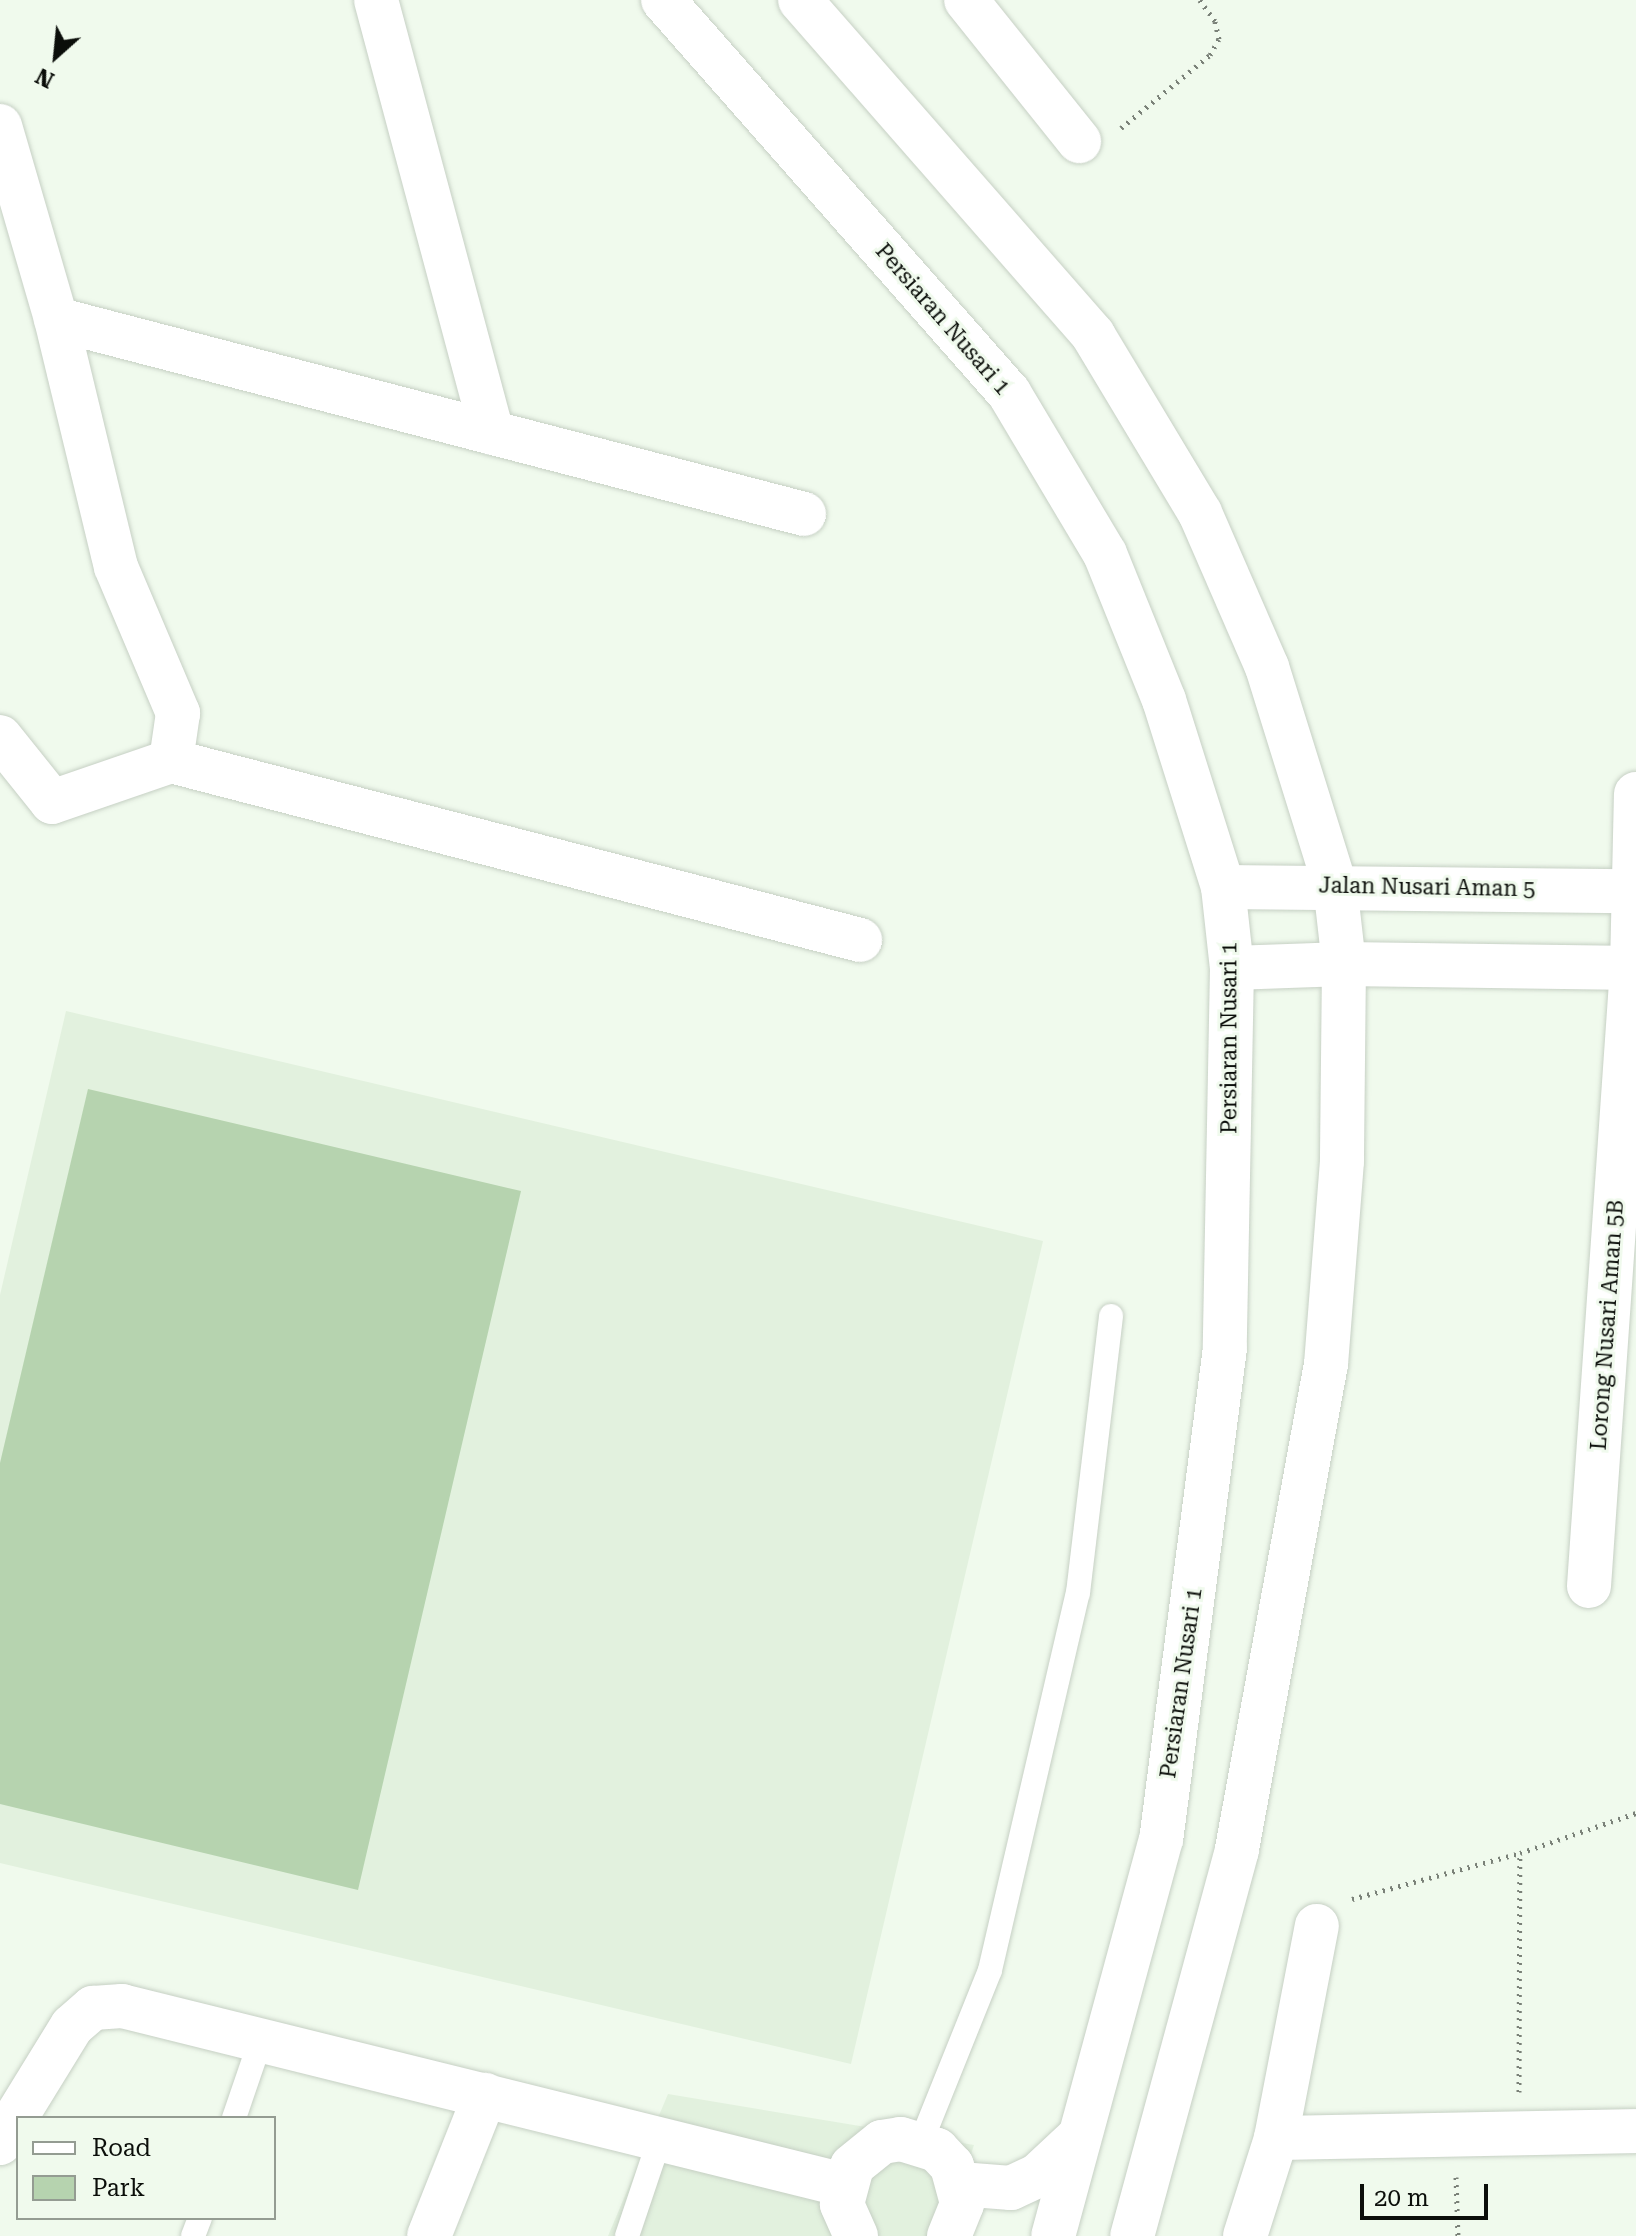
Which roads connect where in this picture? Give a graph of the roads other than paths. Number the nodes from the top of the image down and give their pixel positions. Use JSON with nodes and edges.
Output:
{"nodes":[{"id":1,"x":376,"y":0,"type":"edge"},
{"id":2,"x":663,"y":0,"type":"edge"},
{"id":3,"x":800,"y":0,"type":"edge"},
{"id":4,"x":966,"y":0,"type":"edge"},
{"id":5,"x":0,"y":126,"type":"edge"},
{"id":6,"x":1079,"y":141,"type":"road end"},
{"id":7,"x":56,"y":319,"type":"junction"},
{"id":8,"x":492,"y":433,"type":"junction"},
{"id":9,"x":804,"y":514,"type":"dead end"},
{"id":10,"x":0,"y":737,"type":"edge"},
{"id":11,"x":171,"y":761,"type":"junction"},
{"id":12,"x":1636,"y":794,"type":"edge"},
{"id":13,"x":1335,"y":885,"type":"junction"},
{"id":14,"x":1223,"y":887,"type":"junction"},
{"id":15,"x":1631,"y":891,"type":"junction"},
{"id":16,"x":860,"y":940,"type":"dead end"},
{"id":17,"x":1344,"y":964,"type":"junction"},
{"id":18,"x":1232,"y":968,"type":"junction"},
{"id":19,"x":1634,"y":968,"type":"edge"},
{"id":20,"x":1111,"y":1316,"type":"dead end"},
{"id":21,"x":1589,"y":1586,"type":"dead end"},
{"id":22,"x":1317,"y":1926,"type":"road end"},
{"id":23,"x":261,"y":2039,"type":"junction"},
{"id":24,"x":485,"y":2095,"type":"junction"},
{"id":25,"x":17,"y":2116,"type":"edge"},
{"id":26,"x":235,"y":2116,"type":"edge"},
{"id":27,"x":16,"y":2117,"type":"edge"},
{"id":28,"x":1636,"y":2131,"type":"edge"},
{"id":29,"x":1079,"y":2137,"type":"junction"},
{"id":30,"x":660,"y":2138,"type":"junction"},
{"id":31,"x":1276,"y":2138,"type":"junction"},
{"id":32,"x":921,"y":2142,"type":"junction"},
{"id":33,"x":0,"y":2143,"type":"edge"},
{"id":34,"x":844,"y":2185,"type":"junction"},
{"id":35,"x":961,"y":2220,"type":"edge"},
{"id":36,"x":429,"y":2236,"type":"edge"},
{"id":37,"x":627,"y":2236,"type":"edge"},
{"id":38,"x":856,"y":2236,"type":"edge"},
{"id":39,"x":1053,"y":2236,"type":"edge"},
{"id":40,"x":1132,"y":2236,"type":"edge"},
{"id":41,"x":1245,"y":2236,"type":"edge"}],
"edges":[{"from":1,"to":8,"type":"street"},
{"from":2,"to":14,"type":"street","name":"Persiaran Nusari 1"},
{"from":3,"to":13,"type":"street"},
{"from":4,"to":6,"type":"street"},
{"from":5,"to":7,"type":"street"},
{"from":7,"to":8,"type":"street"},
{"from":7,"to":11,"type":"street"},
{"from":8,"to":9,"type":"street"},
{"from":10,"to":11,"type":"street"},
{"from":11,"to":16,"type":"street"},
{"from":12,"to":15,"type":"street","name":"Lorong Nusari Aman 5B"},
{"from":13,"to":14,"type":"street","name":"Jalan Nusari Aman 5"},
{"from":13,"to":15,"type":"street","name":"Jalan Nusari Aman 5"},
{"from":13,"to":17,"type":"street"},
{"from":14,"to":18,"type":"street","name":"Persiaran Nusari 1"},
{"from":15,"to":19,"type":"street","name":"Lorong Nusari Aman 5B"},
{"from":17,"to":18,"type":"street"},
{"from":17,"to":19,"type":"street"},
{"from":17,"to":40,"type":"street"},
{"from":18,"to":29,"type":"street","name":"Persiaran Nusari 1"},
{"from":19,"to":21,"type":"street","name":"Lorong Nusari Aman 5B"},
{"from":20,"to":32,"type":"lane"},
{"from":22,"to":31,"type":"street"},
{"from":23,"to":24,"type":"street"},
{"from":23,"to":25,"type":"street"},
{"from":23,"to":26,"type":"lane"},
{"from":24,"to":30,"type":"street"},
{"from":24,"to":36,"type":"street"},
{"from":27,"to":33,"type":"street"},
{"from":28,"to":31,"type":"street"},
{"from":29,"to":35,"type":"street"},
{"from":29,"to":39,"type":"street","name":"Persiaran Nusari 1"},
{"from":30,"to":34,"type":"street"},
{"from":30,"to":37,"type":"lane"},
{"from":31,"to":41,"type":"street"},
{"from":32,"to":34,"type":"street"},
{"from":32,"to":35,"type":"street"},
{"from":34,"to":38,"type":"street"}]}
